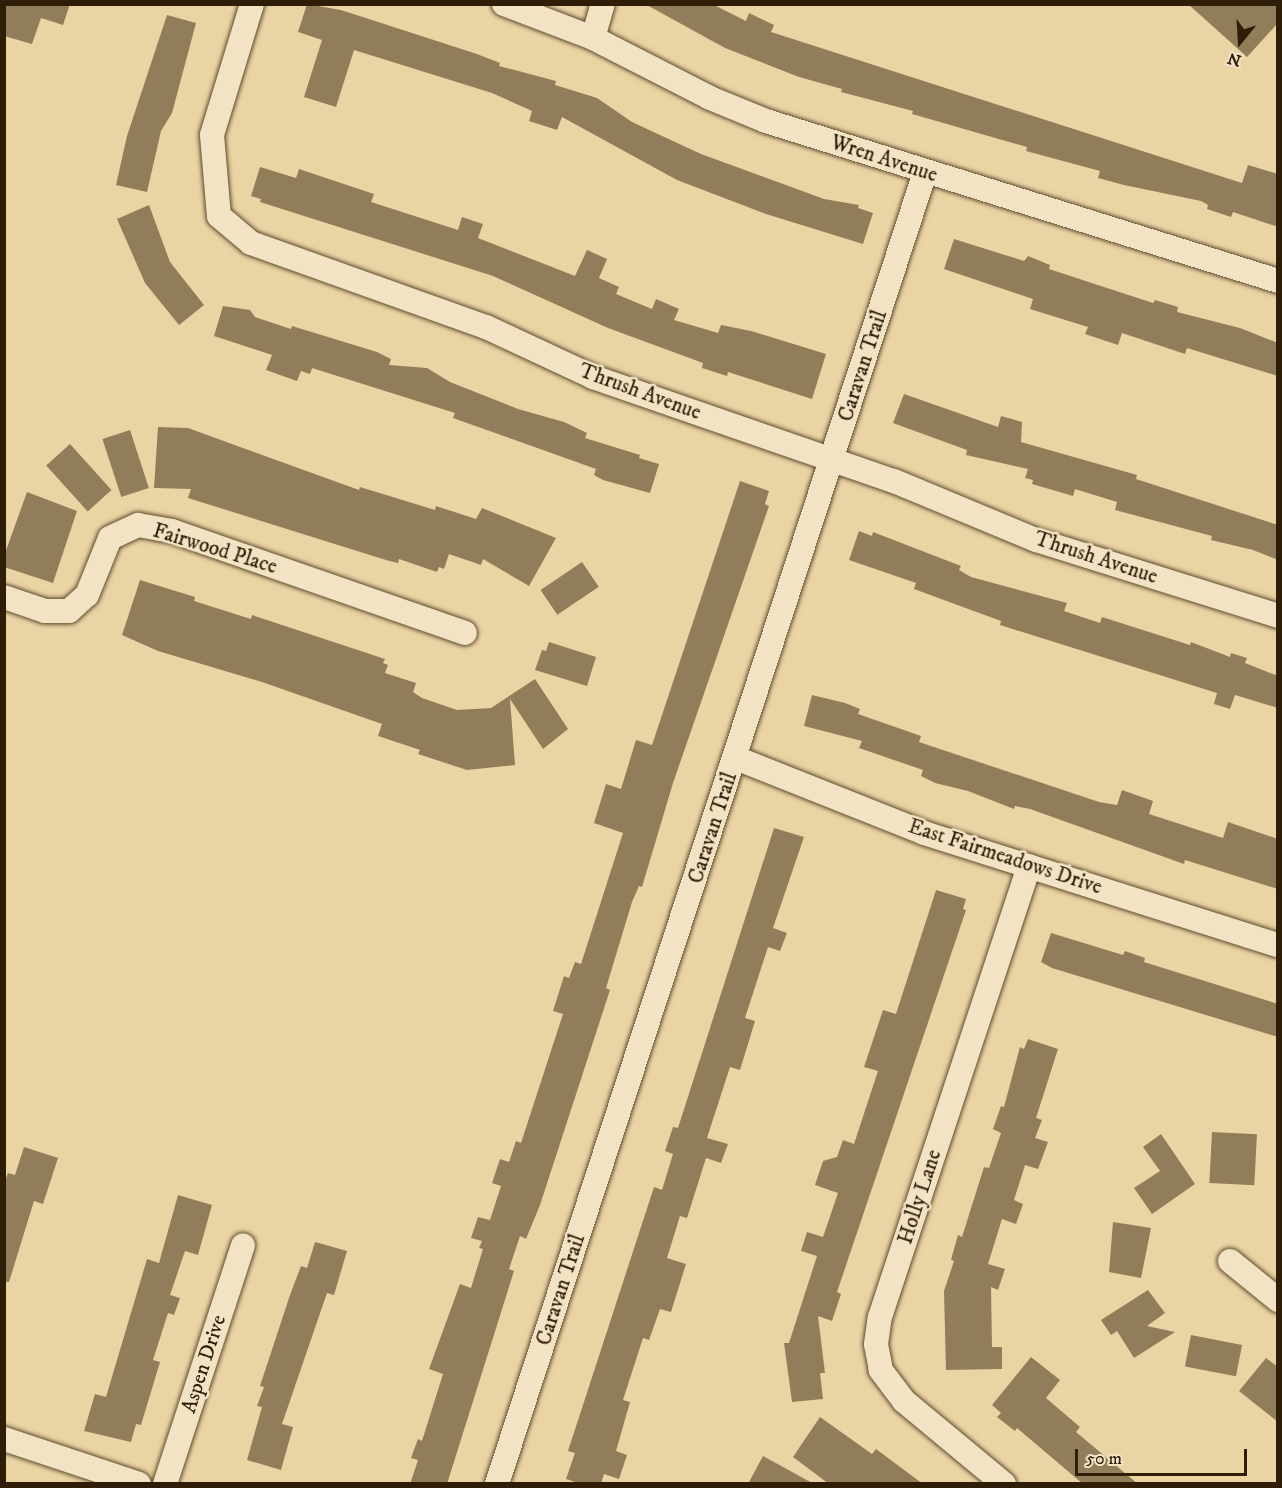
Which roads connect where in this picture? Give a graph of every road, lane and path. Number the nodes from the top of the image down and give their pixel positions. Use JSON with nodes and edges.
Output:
{"nodes":[{"id":1,"x":252,"y":4,"type":"edge"},
{"id":2,"x":504,"y":4,"type":"edge"},
{"id":3,"x":603,"y":4,"type":"edge"},
{"id":4,"x":593,"y":38,"type":"junction"},
{"id":5,"x":925,"y":172,"type":"junction"},
{"id":6,"x":1278,"y":281,"type":"edge"},
{"id":7,"x":833,"y":460,"type":"junction"},
{"id":8,"x":4,"y":597,"type":"edge"},
{"id":9,"x":1278,"y":616,"type":"edge"},
{"id":10,"x":465,"y":633,"type":"dead end"},
{"id":11,"x":736,"y":758,"type":"junction"},
{"id":12,"x":1029,"y":866,"type":"junction"},
{"id":13,"x":1278,"y":945,"type":"edge"},
{"id":14,"x":243,"y":1245,"type":"dead end"},
{"id":15,"x":1230,"y":1261,"type":"dead end"},
{"id":16,"x":1278,"y":1300,"type":"edge"},
{"id":17,"x":4,"y":1439,"type":"edge"},
{"id":18,"x":139,"y":1484,"type":"edge"},
{"id":19,"x":165,"y":1484,"type":"edge"},
{"id":20,"x":497,"y":1484,"type":"edge"},
{"id":21,"x":1004,"y":1484,"type":"edge"}],
"edges":[{"from":1,"to":7,"type":"street","name":"Thrush Avenue"},
{"from":2,"to":4,"type":"street","name":"Wren Avenue"},
{"from":3,"to":4,"type":"street"},
{"from":4,"to":5,"type":"street","name":"Wren Avenue"},
{"from":5,"to":6,"type":"street","name":"Wren Avenue"},
{"from":5,"to":7,"type":"street","name":"Caravan Trail"},
{"from":7,"to":9,"type":"street","name":"Thrush Avenue"},
{"from":7,"to":11,"type":"street","name":"Caravan Trail"},
{"from":8,"to":10,"type":"street","name":"Fairwood Place"},
{"from":11,"to":12,"type":"street","name":"East Fairmeadows Drive"},
{"from":11,"to":20,"type":"street","name":"Caravan Trail"},
{"from":12,"to":13,"type":"street","name":"East Fairmeadows Drive"},
{"from":12,"to":21,"type":"street","name":"Holly Lane"},
{"from":14,"to":19,"type":"street","name":"Aspen Drive"},
{"from":15,"to":16,"type":"street"},
{"from":17,"to":18,"type":"street"}]}
